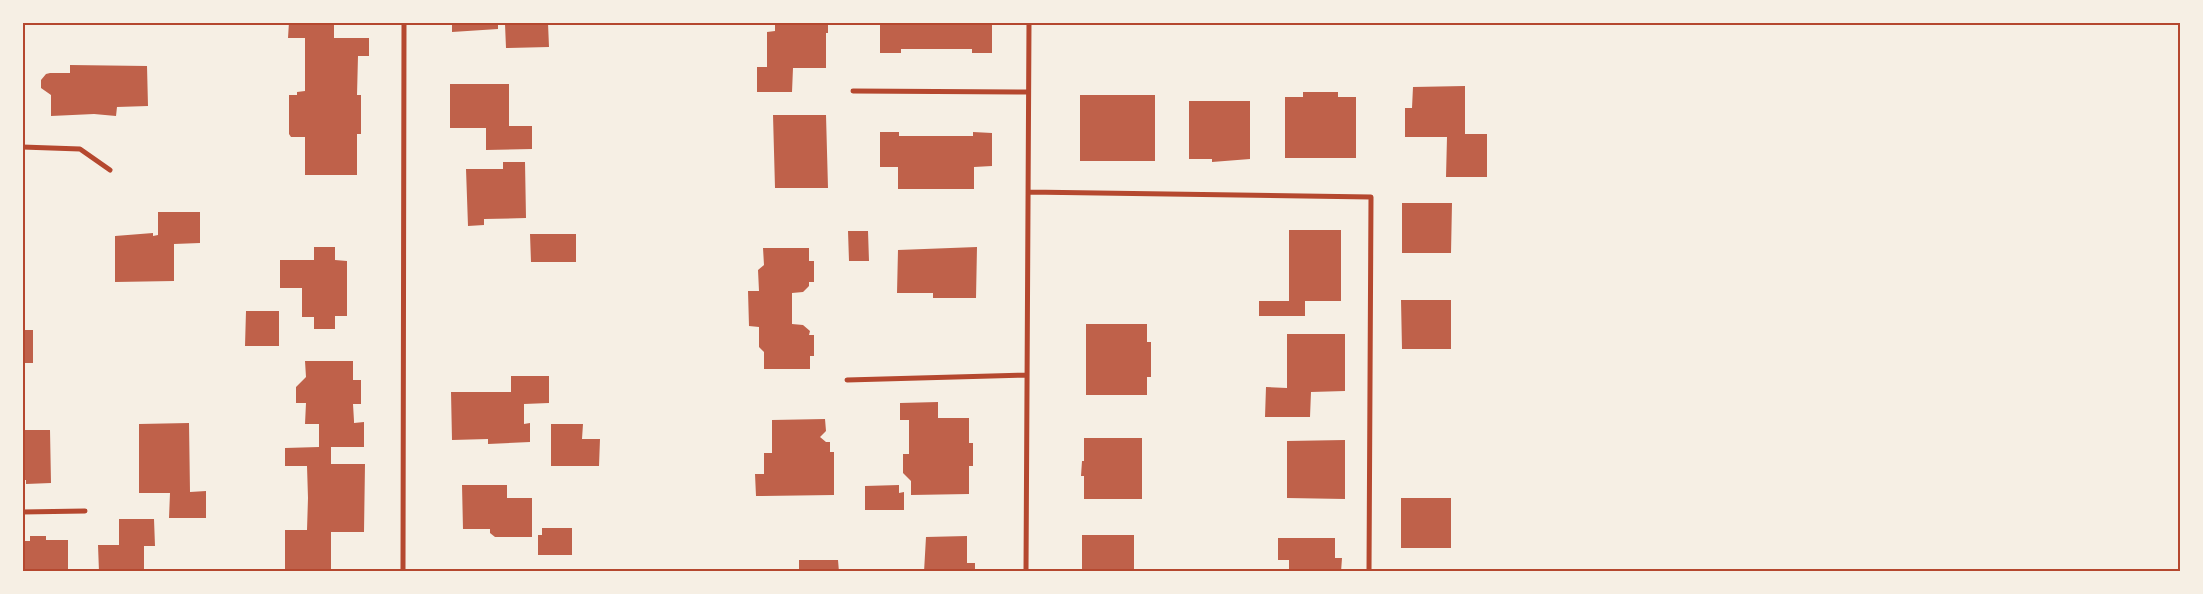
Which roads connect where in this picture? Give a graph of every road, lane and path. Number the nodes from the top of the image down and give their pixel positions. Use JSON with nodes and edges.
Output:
{"nodes":[{"id":1,"x":404,"y":22,"type":"edge"},
{"id":2,"x":1029,"y":22,"type":"edge"},
{"id":3,"x":853,"y":91,"type":"dead end"},
{"id":4,"x":1028,"y":92,"type":"junction"},
{"id":5,"x":22,"y":148,"type":"edge"},
{"id":6,"x":110,"y":170,"type":"dead end"},
{"id":7,"x":1028,"y":192,"type":"junction"},
{"id":8,"x":1027,"y":375,"type":"junction"},
{"id":9,"x":847,"y":380,"type":"dead end"},
{"id":10,"x":85,"y":511,"type":"dead end"},
{"id":11,"x":22,"y":512,"type":"edge"},
{"id":12,"x":403,"y":572,"type":"edge"},
{"id":13,"x":1026,"y":572,"type":"edge"},
{"id":14,"x":1369,"y":572,"type":"edge"}],
"edges":[{"from":1,"to":12,"type":"street"},
{"from":2,"to":4,"type":"street"},
{"from":3,"to":4,"type":"street"},
{"from":4,"to":7,"type":"street"},
{"from":5,"to":6,"type":"street"},
{"from":7,"to":8,"type":"street"},
{"from":7,"to":14,"type":"street"},
{"from":8,"to":9,"type":"street"},
{"from":8,"to":13,"type":"street"},
{"from":10,"to":11,"type":"street"}]}
